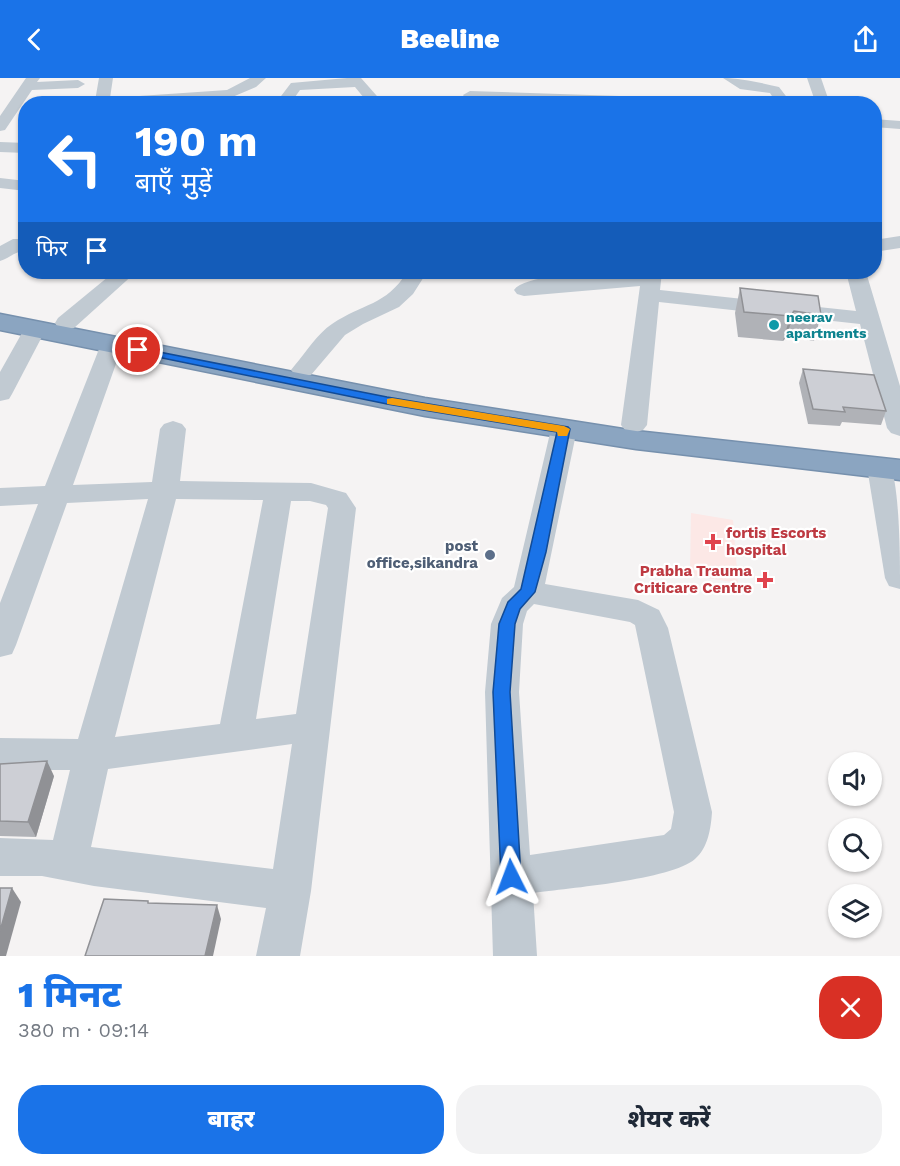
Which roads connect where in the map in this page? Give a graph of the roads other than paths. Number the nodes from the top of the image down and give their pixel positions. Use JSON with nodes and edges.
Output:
{"nodes":[{"id":1,"x":259,"y":78,"type":"edge"},
{"id":2,"x":801,"y":78,"type":"edge"},
{"id":3,"x":814,"y":78,"type":"edge"},
{"id":4,"x":355,"y":80,"type":"edge"},
{"id":5,"x":472,"y":80,"type":"dead end"},
{"id":6,"x":215,"y":81,"type":"dead end"},
{"id":7,"x":30,"y":82,"type":"edge"},
{"id":8,"x":522,"y":82,"type":"dead end"},
{"id":9,"x":727,"y":82,"type":"edge"},
{"id":10,"x":489,"y":83,"type":"dead end"},
{"id":11,"x":78,"y":84,"type":"dead end"},
{"id":12,"x":625,"y":84,"type":"dead end"},
{"id":13,"x":57,"y":85,"type":"junction"},
{"id":14,"x":21,"y":96,"type":"edge"},
{"id":15,"x":51,"y":96,"type":"edge"},
{"id":16,"x":226,"y":96,"type":"edge"},
{"id":17,"x":233,"y":96,"type":"edge"},
{"id":18,"x":288,"y":96,"type":"edge"},
{"id":19,"x":370,"y":96,"type":"edge"},
{"id":20,"x":469,"y":96,"type":"edge"},
{"id":21,"x":629,"y":96,"type":"edge"},
{"id":22,"x":779,"y":96,"type":"edge"},
{"id":23,"x":807,"y":96,"type":"edge"},
{"id":24,"x":821,"y":96,"type":"edge"},
{"id":25,"x":18,"y":100,"type":"edge"},
{"id":26,"x":4,"y":122,"type":"edge"},
{"id":27,"x":882,"y":124,"type":"edge"},
{"id":28,"x":900,"y":125,"type":"edge"},
{"id":29,"x":0,"y":147,"type":"edge"},
{"id":30,"x":18,"y":148,"type":"edge"},
{"id":31,"x":0,"y":183,"type":"edge"},
{"id":32,"x":18,"y":185,"type":"edge"},
{"id":33,"x":900,"y":227,"type":"edge"},
{"id":34,"x":882,"y":229,"type":"edge"},
{"id":35,"x":900,"y":242,"type":"edge"},
{"id":36,"x":882,"y":245,"type":"edge"},
{"id":37,"x":118,"y":279,"type":"edge"},
{"id":38,"x":413,"y":279,"type":"edge"},
{"id":39,"x":651,"y":279,"type":"edge"},
{"id":40,"x":858,"y":279,"type":"edge"},
{"id":41,"x":873,"y":279,"type":"edge"},
{"id":42,"x":527,"y":280,"type":"edge"},
{"id":43,"x":0,"y":311,"type":"edge"},
{"id":44,"x":869,"y":319,"type":"junction"},
{"id":45,"x":0,"y":322,"type":"edge"},
{"id":46,"x":66,"y":323,"type":"junction"},
{"id":47,"x":35,"y":329,"type":"junction"},
{"id":48,"x":112,"y":344,"type":"junction"},
{"id":49,"x":900,"y":364,"type":"edge"},
{"id":50,"x":303,"y":370,"type":"junction"},
{"id":51,"x":0,"y":394,"type":"edge"},
{"id":52,"x":634,"y":425,"type":"junction"},
{"id":53,"x":900,"y":428,"type":"edge"},
{"id":54,"x":173,"y":429,"type":"dead end"},
{"id":55,"x":564,"y":429,"type":"junction"},
{"id":56,"x":893,"y":464,"type":"edge"},
{"id":57,"x":165,"y":490,"type":"junction"},
{"id":58,"x":279,"y":491,"type":"junction"},
{"id":59,"x":55,"y":494,"type":"junction"},
{"id":60,"x":0,"y":497,"type":"edge"},
{"id":61,"x":900,"y":578,"type":"edge"},
{"id":62,"x":528,"y":592,"type":"junction"},
{"id":63,"x":0,"y":645,"type":"edge"},
{"id":64,"x":311,"y":727,"type":"junction"},
{"id":65,"x":235,"y":737,"type":"junction"},
{"id":66,"x":0,"y":754,"type":"edge"},
{"id":67,"x":92,"y":755,"type":"junction"},
{"id":68,"x":0,"y":857,"type":"edge"},
{"id":69,"x":68,"y":861,"type":"junction"},
{"id":70,"x":511,"y":877,"type":"junction"},
{"id":71,"x":290,"y":891,"type":"junction"},
{"id":72,"x":278,"y":956,"type":"edge"},
{"id":73,"x":515,"y":956,"type":"edge"}],
"edges":[{"from":1,"to":17,"type":"street"},
{"from":2,"to":23,"type":"street"},
{"from":3,"to":24,"type":"street"},
{"from":4,"to":18,"type":"street"},
{"from":4,"to":19,"type":"street"},
{"from":5,"to":20,"type":"street"},
{"from":6,"to":16,"type":"street"},
{"from":7,"to":13,"type":"street"},
{"from":7,"to":14,"type":"street"},
{"from":8,"to":10,"type":"street"},
{"from":9,"to":22,"type":"street"},
{"from":11,"to":13,"type":"street"},
{"from":12,"to":21,"type":"street"},
{"from":13,"to":15,"type":"street"},
{"from":25,"to":26,"type":"street"},
{"from":27,"to":28,"type":"street"},
{"from":29,"to":30,"type":"street"},
{"from":31,"to":32,"type":"street"},
{"from":33,"to":34,"type":"street"},
{"from":35,"to":36,"type":"street"},
{"from":37,"to":46,"type":"street"},
{"from":38,"to":50,"type":"street"},
{"from":39,"to":42,"type":"street"},
{"from":39,"to":44,"type":"street"},
{"from":39,"to":52,"type":"street"},
{"from":40,"to":44,"type":"street"},
{"from":41,"to":49,"type":"street"},
{"from":43,"to":46,"type":"highway"},
{"from":44,"to":53,"type":"street"},
{"from":45,"to":47,"type":"highway"},
{"from":46,"to":50,"type":"highway"},
{"from":47,"to":48,"type":"highway"},
{"from":47,"to":51,"type":"street"},
{"from":48,"to":55,"type":"highway"},
{"from":48,"to":59,"type":"street"},
{"from":50,"to":52,"type":"highway"},
{"from":52,"to":56,"type":"highway"},
{"from":54,"to":57,"type":"street"},
{"from":55,"to":56,"type":"highway"},
{"from":55,"to":62,"type":"street"},
{"from":56,"to":61,"type":"street"},
{"from":57,"to":58,"type":"street"},
{"from":57,"to":59,"type":"street"},
{"from":57,"to":67,"type":"street"},
{"from":58,"to":64,"type":"street"},
{"from":58,"to":65,"type":"street"},
{"from":59,"to":60,"type":"street"},
{"from":59,"to":63,"type":"street"},
{"from":62,"to":70,"type":"street"},
{"from":62,"to":70,"type":"street"},
{"from":64,"to":65,"type":"street"},
{"from":64,"to":71,"type":"street"},
{"from":65,"to":67,"type":"street"},
{"from":66,"to":67,"type":"street"},
{"from":67,"to":69,"type":"street"},
{"from":68,"to":69,"type":"street"},
{"from":69,"to":71,"type":"street"},
{"from":70,"to":73,"type":"street"},
{"from":71,"to":72,"type":"street"}]}
